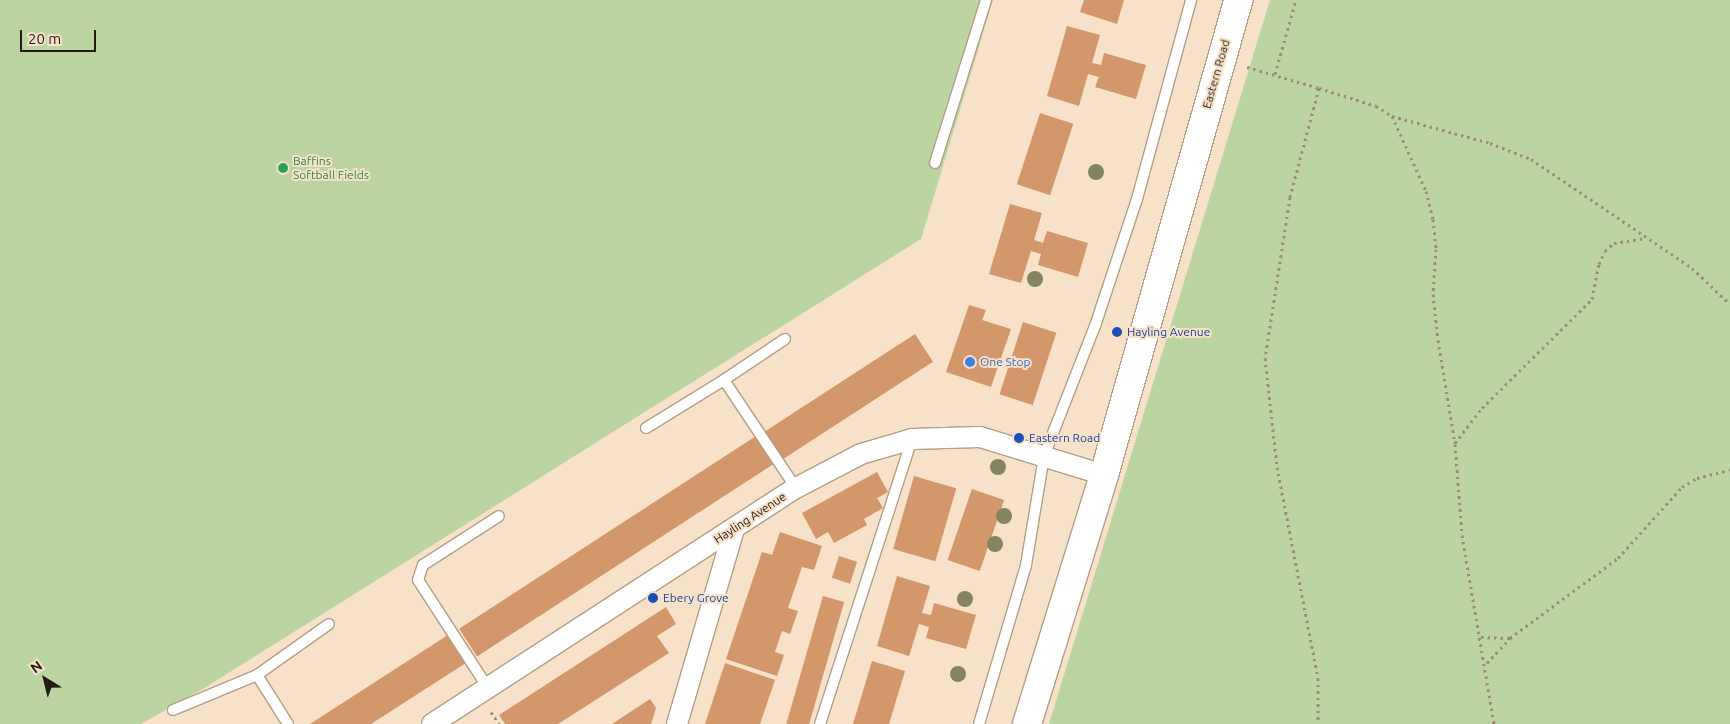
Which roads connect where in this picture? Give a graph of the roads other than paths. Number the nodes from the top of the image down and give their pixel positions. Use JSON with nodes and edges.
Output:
{"nodes":[{"id":1,"x":986,"y":0,"type":"edge"},
{"id":2,"x":1191,"y":0,"type":"edge"},
{"id":3,"x":1238,"y":0,"type":"edge"},
{"id":4,"x":935,"y":163,"type":"dead end"},
{"id":5,"x":786,"y":339,"type":"dead end"},
{"id":6,"x":724,"y":380,"type":"junction"},
{"id":7,"x":646,"y":428,"type":"dead end"},
{"id":8,"x":912,"y":439,"type":"junction"},
{"id":9,"x":1044,"y":456,"type":"junction"},
{"id":10,"x":1104,"y":475,"type":"junction"},
{"id":11,"x":796,"y":488,"type":"junction"},
{"id":12,"x":499,"y":516,"type":"dead end"},
{"id":13,"x":734,"y":529,"type":"junction"},
{"id":14,"x":329,"y":624,"type":"dead end"},
{"id":15,"x":257,"y":675,"type":"junction"},
{"id":16,"x":488,"y":688,"type":"junction"},
{"id":17,"x":173,"y":710,"type":"dead end"},
{"id":18,"x":288,"y":724,"type":"edge"},
{"id":19,"x":432,"y":724,"type":"edge"},
{"id":20,"x":677,"y":724,"type":"edge"},
{"id":21,"x":820,"y":724,"type":"edge"},
{"id":22,"x":978,"y":724,"type":"edge"},
{"id":23,"x":1027,"y":724,"type":"edge"}],
"edges":[{"from":1,"to":4,"type":"lane"},
{"from":2,"to":9,"type":"lane"},
{"from":3,"to":10,"type":"main road","name":"Eastern Road"},
{"from":5,"to":6,"type":"lane"},
{"from":6,"to":7,"type":"lane"},
{"from":6,"to":11,"type":"lane"},
{"from":8,"to":9,"type":"street","name":"Hayling Avenue"},
{"from":8,"to":11,"type":"street","name":"Hayling Avenue"},
{"from":8,"to":21,"type":"lane"},
{"from":9,"to":10,"type":"street","name":"Hayling Avenue"},
{"from":9,"to":22,"type":"lane"},
{"from":10,"to":23,"type":"main road","name":"Eastern Road"},
{"from":11,"to":13,"type":"street","name":"Hayling Avenue"},
{"from":12,"to":16,"type":"lane"},
{"from":13,"to":16,"type":"street","name":"Hayling Avenue"},
{"from":13,"to":20,"type":"street"},
{"from":14,"to":15,"type":"lane"},
{"from":15,"to":17,"type":"lane"},
{"from":15,"to":18,"type":"lane"},
{"from":16,"to":19,"type":"street","name":"Hayling Avenue"}]}
